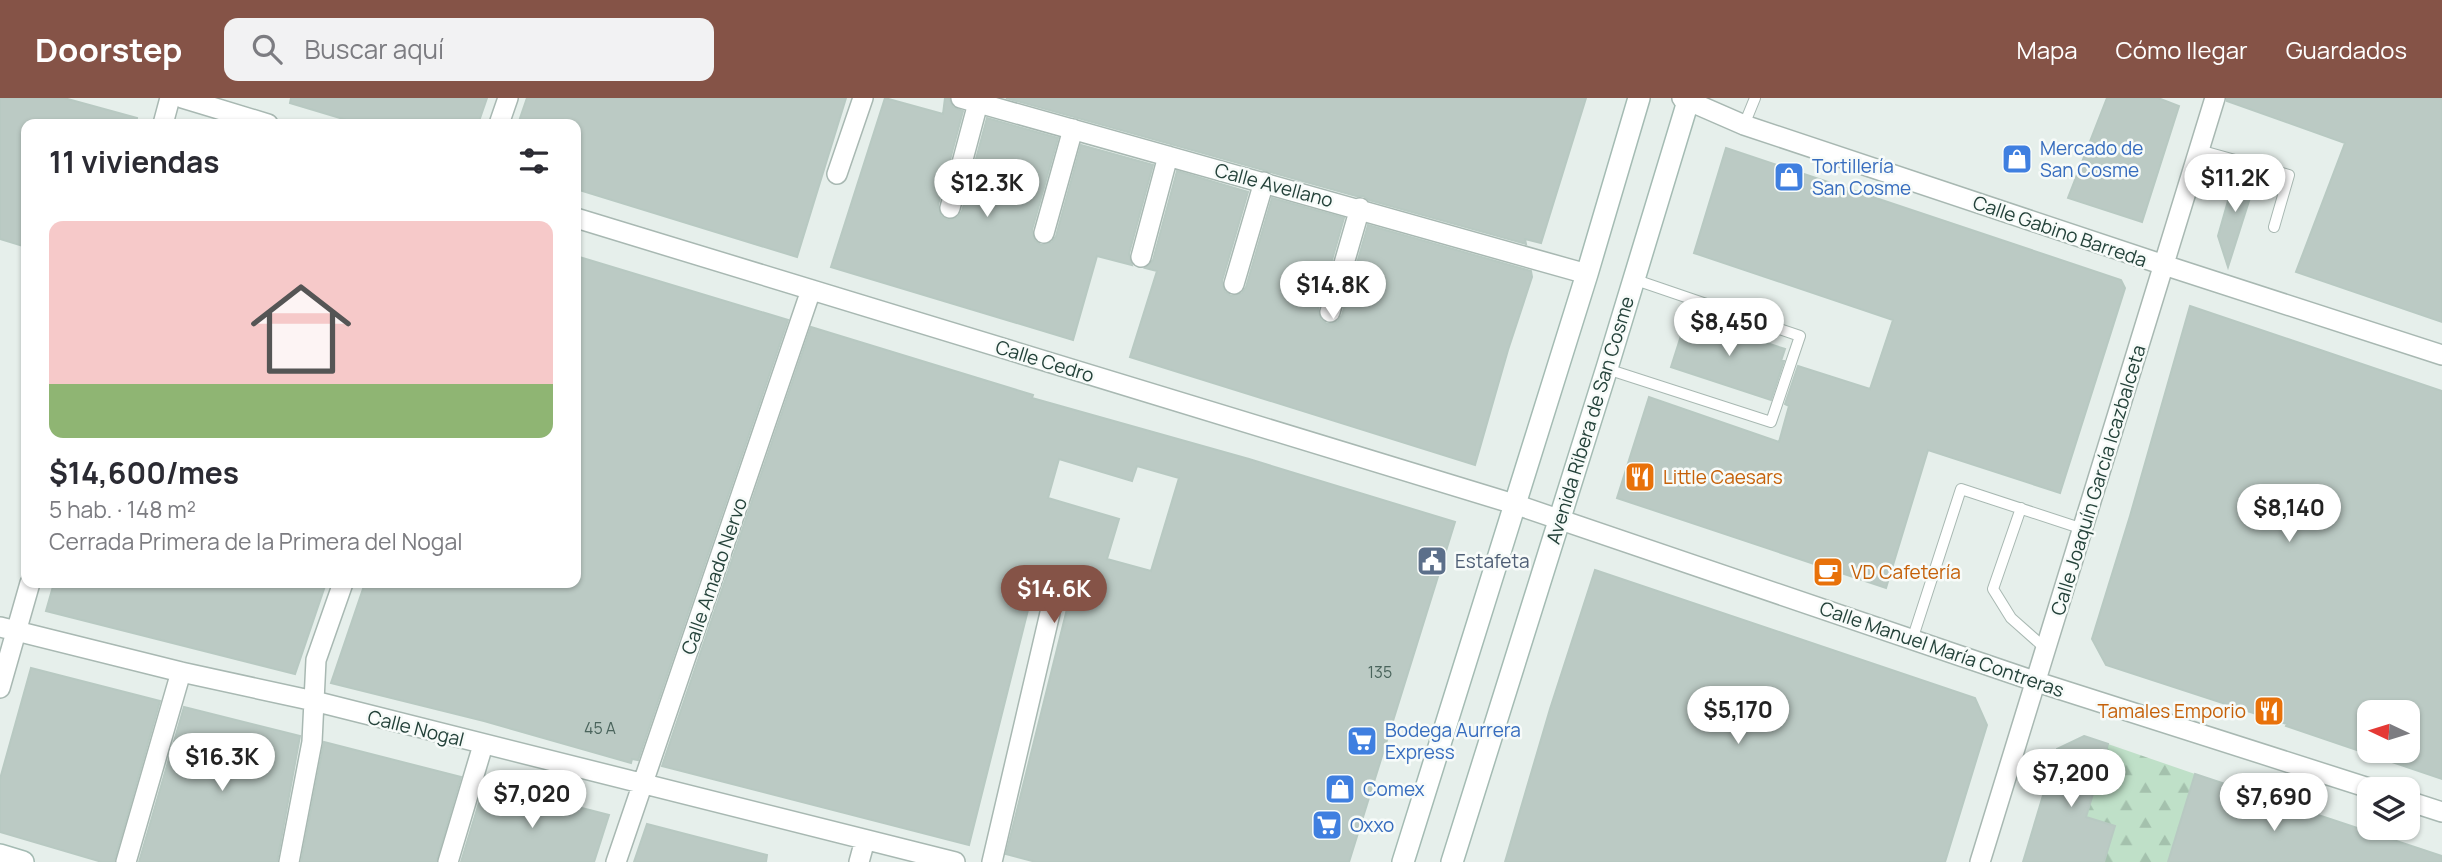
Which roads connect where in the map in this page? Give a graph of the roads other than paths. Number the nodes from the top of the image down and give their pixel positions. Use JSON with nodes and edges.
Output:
{"nodes":[{"id":1,"x":170,"y":98,"type":"edge"},
{"id":2,"x":182,"y":98,"type":"edge"},
{"id":3,"x":508,"y":98,"type":"edge"},
{"id":4,"x":863,"y":98,"type":"edge"},
{"id":5,"x":1639,"y":98,"type":"edge"},
{"id":6,"x":1755,"y":98,"type":"edge"},
{"id":7,"x":2215,"y":98,"type":"edge"},
{"id":8,"x":1686,"y":99,"type":"edge"},
{"id":9,"x":969,"y":100,"type":"edge"},
{"id":10,"x":164,"y":119,"type":"edge"},
{"id":11,"x":251,"y":119,"type":"edge"},
{"id":12,"x":501,"y":119,"type":"edge"},
{"id":13,"x":1744,"y":125,"type":"junction"},
{"id":14,"x":1073,"y":129,"type":"junction"},
{"id":15,"x":2199,"y":150,"type":"junction"},
{"id":16,"x":1168,"y":156,"type":"junction"},
{"id":17,"x":837,"y":174,"type":"dead end"},
{"id":18,"x":1264,"y":182,"type":"junction"},
{"id":19,"x":950,"y":208,"type":"dead end"},
{"id":20,"x":1360,"y":208,"type":"junction"},
{"id":21,"x":581,"y":220,"type":"edge"},
{"id":22,"x":2274,"y":227,"type":"dead end"},
{"id":23,"x":1044,"y":233,"type":"dead end"},
{"id":24,"x":1141,"y":257,"type":"dead end"},
{"id":25,"x":2164,"y":265,"type":"junction"},
{"id":26,"x":1587,"y":274,"type":"junction"},
{"id":27,"x":1633,"y":279,"type":"junction"},
{"id":28,"x":1234,"y":284,"type":"dead end"},
{"id":29,"x":811,"y":290,"type":"junction"},
{"id":30,"x":1330,"y":312,"type":"dead end"},
{"id":31,"x":2442,"y":355,"type":"edge"},
{"id":32,"x":1607,"y":368,"type":"junction"},
{"id":33,"x":1514,"y":504,"type":"junction"},
{"id":34,"x":2021,"y":509,"type":"junction"},
{"id":35,"x":1560,"y":520,"type":"junction"},
{"id":36,"x":2083,"y":529,"type":"junction"},
{"id":37,"x":28,"y":588,"type":"edge"},
{"id":38,"x":341,"y":588,"type":"edge"},
{"id":39,"x":1050,"y":613,"type":"dead end"},
{"id":40,"x":8,"y":629,"type":"edge"},
{"id":41,"x":1912,"y":640,"type":"junction"},
{"id":42,"x":2046,"y":649,"type":"junction"},
{"id":43,"x":181,"y":672,"type":"junction"},
{"id":44,"x":2037,"y":682,"type":"junction"},
{"id":45,"x":0,"y":688,"type":"edge"},
{"id":46,"x":314,"y":701,"type":"junction"},
{"id":47,"x":483,"y":745,"type":"junction"},
{"id":48,"x":2357,"y":784,"type":"edge"},
{"id":49,"x":642,"y":785,"type":"junction"},
{"id":50,"x":2420,"y":805,"type":"edge"},
{"id":51,"x":2442,"y":812,"type":"edge"},
{"id":52,"x":865,"y":840,"type":"junction"},
{"id":53,"x":0,"y":855,"type":"edge"},
{"id":54,"x":23,"y":862,"type":"edge"},
{"id":55,"x":126,"y":862,"type":"edge"},
{"id":56,"x":289,"y":862,"type":"edge"},
{"id":57,"x":448,"y":862,"type":"edge"},
{"id":58,"x":616,"y":862,"type":"edge"},
{"id":59,"x":859,"y":862,"type":"edge"},
{"id":60,"x":955,"y":862,"type":"edge"},
{"id":61,"x":992,"y":862,"type":"edge"},
{"id":62,"x":1403,"y":862,"type":"edge"},
{"id":63,"x":1452,"y":862,"type":"edge"},
{"id":64,"x":1980,"y":862,"type":"edge"}],
"edges":[{"from":1,"to":10,"type":"street"},
{"from":2,"to":11,"type":"street"},
{"from":3,"to":12,"type":"street"},
{"from":4,"to":17,"type":"street"},
{"from":5,"to":26,"type":"main road"},
{"from":6,"to":13,"type":"lane"},
{"from":7,"to":15,"type":"street","name":"Calle Joaquín García Icazbalceta"},
{"from":8,"to":13,"type":"street","name":"Calle Gabino Barreda"},
{"from":8,"to":27,"type":"main road","name":"Avenida Ribera de San Cosme"},
{"from":9,"to":14,"type":"street","name":"Calle Avellano"},
{"from":9,"to":19,"type":"street"},
{"from":13,"to":25,"type":"street","name":"Calle Gabino Barreda"},
{"from":14,"to":16,"type":"street","name":"Calle Avellano"},
{"from":14,"to":23,"type":"street"},
{"from":15,"to":22,"type":"lane"},
{"from":15,"to":25,"type":"street","name":"Calle Joaquín García Icazbalceta"},
{"from":16,"to":18,"type":"street","name":"Calle Avellano"},
{"from":16,"to":24,"type":"street"},
{"from":18,"to":20,"type":"street","name":"Calle Avellano"},
{"from":18,"to":28,"type":"street"},
{"from":20,"to":26,"type":"street","name":"Calle Avellano"},
{"from":20,"to":30,"type":"street"},
{"from":21,"to":29,"type":"street","name":"Calle Cedro"},
{"from":25,"to":31,"type":"street","name":"Calle Gabino Barreda"},
{"from":25,"to":36,"type":"street","name":"Calle Joaquín García Icazbalceta"},
{"from":26,"to":33,"type":"main road"},
{"from":27,"to":32,"type":"main road","name":"Avenida Ribera de San Cosme"},
{"from":27,"to":32,"type":"lane"},
{"from":29,"to":33,"type":"street","name":"Calle Cedro"},
{"from":29,"to":49,"type":"street","name":"Calle Amado Nervo"},
{"from":32,"to":35,"type":"main road","name":"Avenida Ribera de San Cosme"},
{"from":33,"to":35,"type":"street","name":"Calle Manuel María Contreras"},
{"from":33,"to":62,"type":"main road"},
{"from":34,"to":36,"type":"lane"},
{"from":34,"to":41,"type":"lane"},
{"from":34,"to":42,"type":"lane"},
{"from":35,"to":41,"type":"street","name":"Calle Manuel María Contreras"},
{"from":35,"to":63,"type":"main road","name":"Avenida Ribera de San Cosme"},
{"from":36,"to":42,"type":"street","name":"Calle Joaquín García Icazbalceta"},
{"from":37,"to":40,"type":"street"},
{"from":38,"to":46,"type":"street"},
{"from":39,"to":61,"type":"street"},
{"from":40,"to":43,"type":"street","name":"Calle Nogal"},
{"from":40,"to":45,"type":"street"},
{"from":41,"to":44,"type":"street","name":"Calle Manuel María Contreras"},
{"from":42,"to":44,"type":"street","name":"Calle Joaquín García Icazbalceta"},
{"from":43,"to":46,"type":"street","name":"Calle Nogal"},
{"from":43,"to":55,"type":"street"},
{"from":44,"to":48,"type":"street","name":"Calle Manuel María Contreras"},
{"from":44,"to":64,"type":"street","name":"Calle Joaquín García Icazbalceta"},
{"from":46,"to":47,"type":"street","name":"Calle Nogal"},
{"from":46,"to":56,"type":"street"},
{"from":47,"to":49,"type":"street","name":"Calle Nogal"},
{"from":47,"to":57,"type":"street"},
{"from":49,"to":52,"type":"street","name":"Calle Nogal"},
{"from":49,"to":58,"type":"street","name":"Calle Amado Nervo"},
{"from":50,"to":51,"type":"street"},
{"from":52,"to":59,"type":"street"},
{"from":52,"to":60,"type":"street","name":"Calle Nogal"},
{"from":53,"to":54,"type":"main road"}]}
